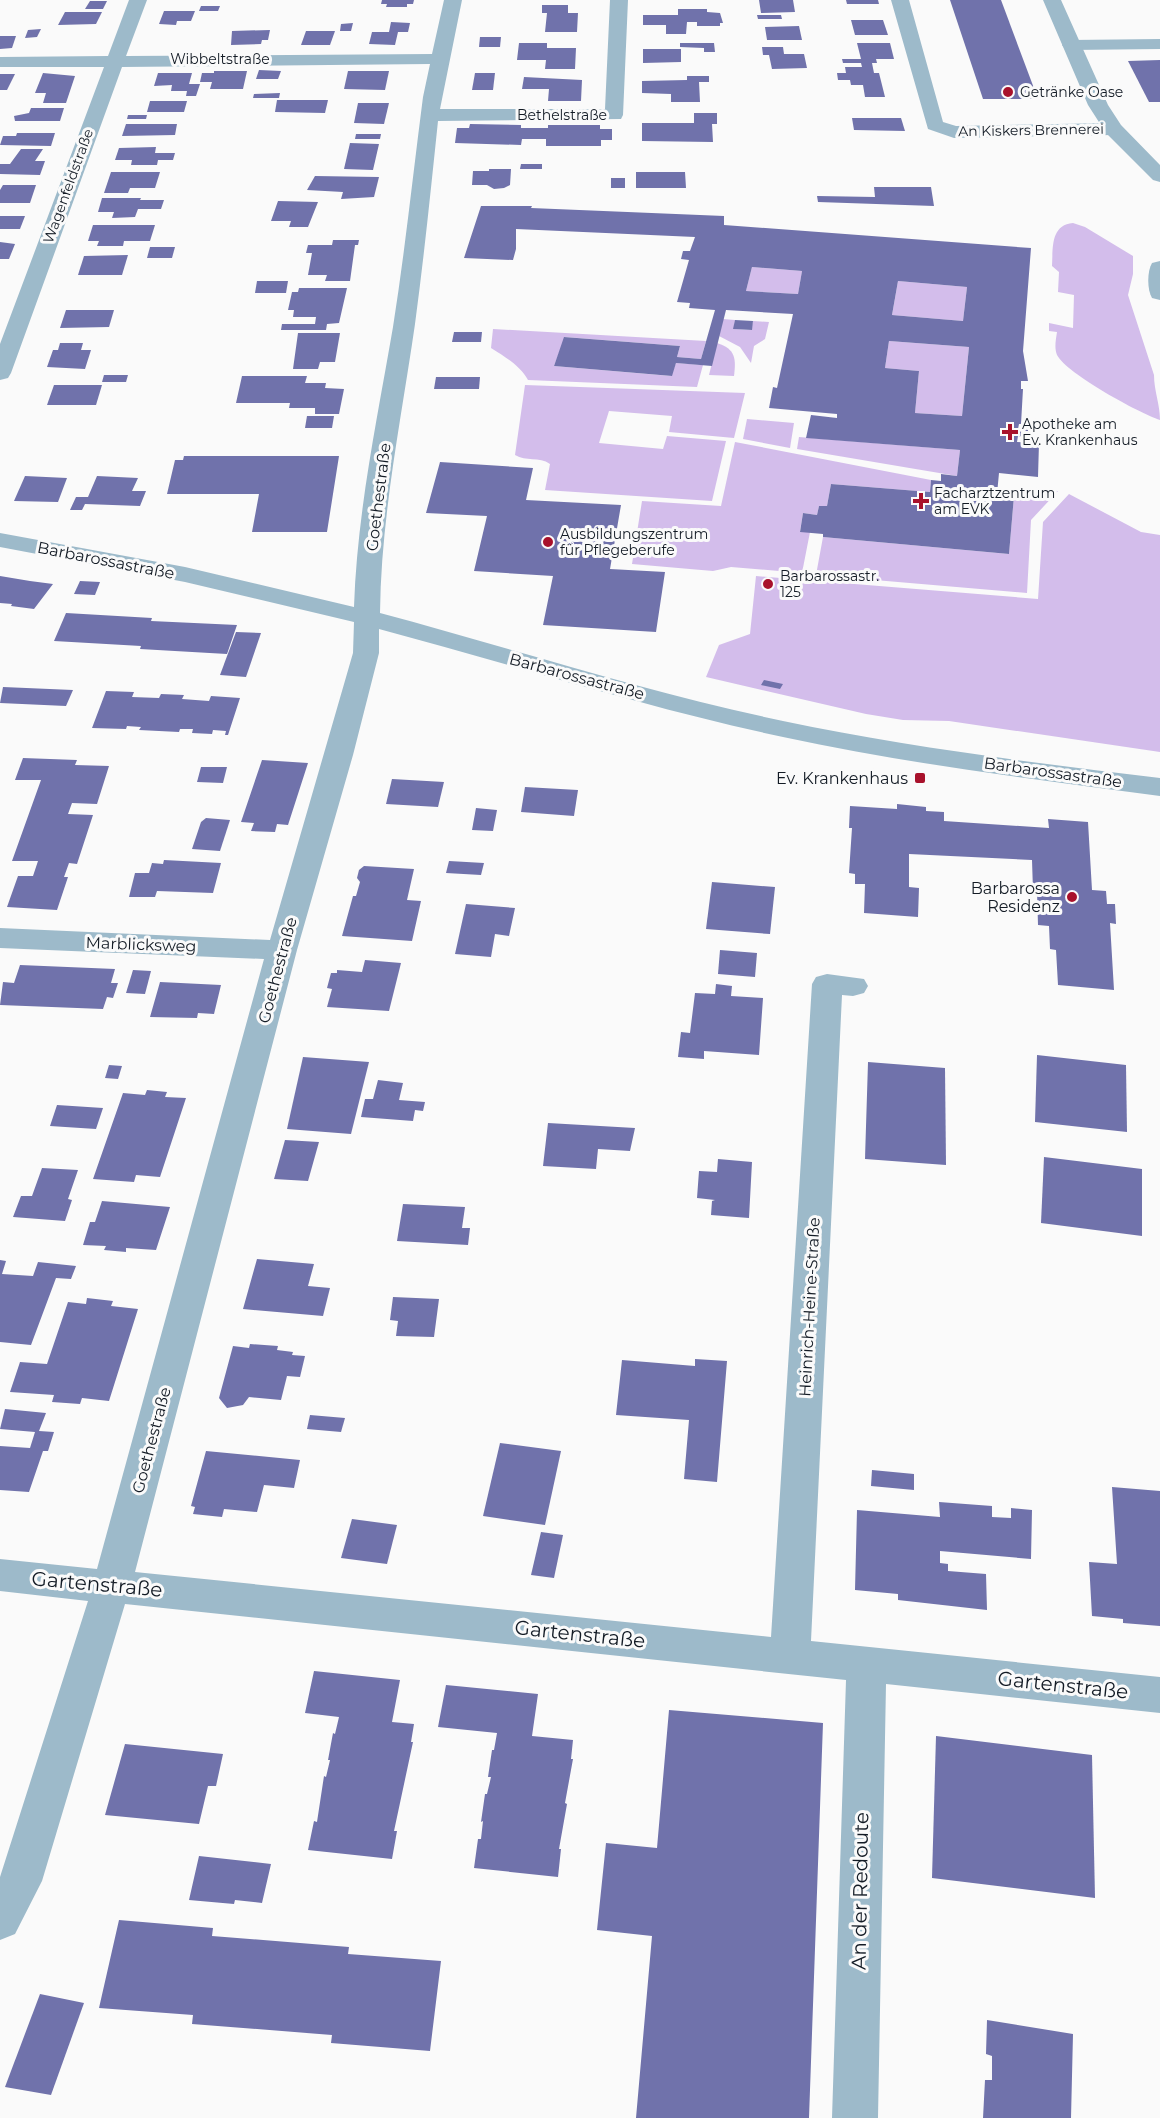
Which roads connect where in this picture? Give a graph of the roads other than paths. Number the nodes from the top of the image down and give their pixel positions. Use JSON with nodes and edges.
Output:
{"nodes":[{"id":1,"x":138,"y":0,"type":"edge"},
{"id":2,"x":453,"y":0,"type":"edge"},
{"id":3,"x":619,"y":0,"type":"edge"},
{"id":4,"x":900,"y":0,"type":"edge"},
{"id":5,"x":1052,"y":0,"type":"edge"},
{"id":6,"x":1160,"y":44,"type":"edge"},
{"id":7,"x":1071,"y":45,"type":"junction"},
{"id":8,"x":441,"y":59,"type":"junction"},
{"id":9,"x":114,"y":60,"type":"junction"},
{"id":10,"x":0,"y":62,"type":"edge"},
{"id":11,"x":430,"y":115,"type":"junction"},
{"id":12,"x":1113,"y":129,"type":"junction"},
{"id":13,"x":1160,"y":176,"type":"edge"},
{"id":14,"x":1160,"y":268,"type":"edge"},
{"id":15,"x":1160,"y":293,"type":"edge"},
{"id":16,"x":0,"y":373,"type":"edge"},
{"id":17,"x":0,"y":540,"type":"edge"},
{"id":18,"x":368,"y":618,"type":"junction"},
{"id":19,"x":1160,"y":786,"type":"edge"},
{"id":20,"x":0,"y":938,"type":"edge"},
{"id":21,"x":282,"y":950,"type":"junction"},
{"id":22,"x":853,"y":986,"type":"dead end"},
{"id":23,"x":0,"y":1575,"type":"edge"},
{"id":24,"x":112,"y":1585,"type":"junction"},
{"id":25,"x":790,"y":1656,"type":"junction"},
{"id":26,"x":866,"y":1665,"type":"junction"},
{"id":27,"x":1160,"y":1695,"type":"edge"},
{"id":28,"x":0,"y":1919,"type":"edge"},
{"id":29,"x":855,"y":2118,"type":"edge"}],
"edges":[{"from":1,"to":9,"type":"street","name":"Wagenfeldstraße"},
{"from":2,"to":8,"type":"street","name":"Goethestraße"},
{"from":3,"to":11,"type":"street","name":"Bethelstraße"},
{"from":4,"to":12,"type":"street","name":"An Kiskers Brennerei"},
{"from":5,"to":7,"type":"street"},
{"from":6,"to":7,"type":"street"},
{"from":7,"to":12,"type":"street"},
{"from":8,"to":9,"type":"street","name":"Wibbeltstraße"},
{"from":8,"to":11,"type":"street","name":"Goethestraße"},
{"from":9,"to":10,"type":"street","name":"Wibbeltstraße"},
{"from":9,"to":16,"type":"street","name":"Wagenfeldstraße"},
{"from":11,"to":18,"type":"street","name":"Goethestraße"},
{"from":12,"to":13,"type":"street"},
{"from":14,"to":15,"type":"street"},
{"from":17,"to":18,"type":"street","name":"Barbarossastraße"},
{"from":18,"to":19,"type":"street","name":"Barbarossastraße"},
{"from":18,"to":21,"type":"street","name":"Goethestraße"},
{"from":20,"to":21,"type":"street","name":"Marblicksweg"},
{"from":21,"to":24,"type":"street","name":"Goethestraße"},
{"from":22,"to":25,"type":"street","name":"Heinrich-Heine-Straße"},
{"from":23,"to":24,"type":"street","name":"Gartenstraße"},
{"from":24,"to":25,"type":"street","name":"Gartenstraße"},
{"from":24,"to":28,"type":"street","name":"Goethestraße"},
{"from":25,"to":26,"type":"street","name":"Gartenstraße"},
{"from":26,"to":27,"type":"street","name":"Gartenstraße"},
{"from":26,"to":29,"type":"street","name":"An der Redoute"}]}
